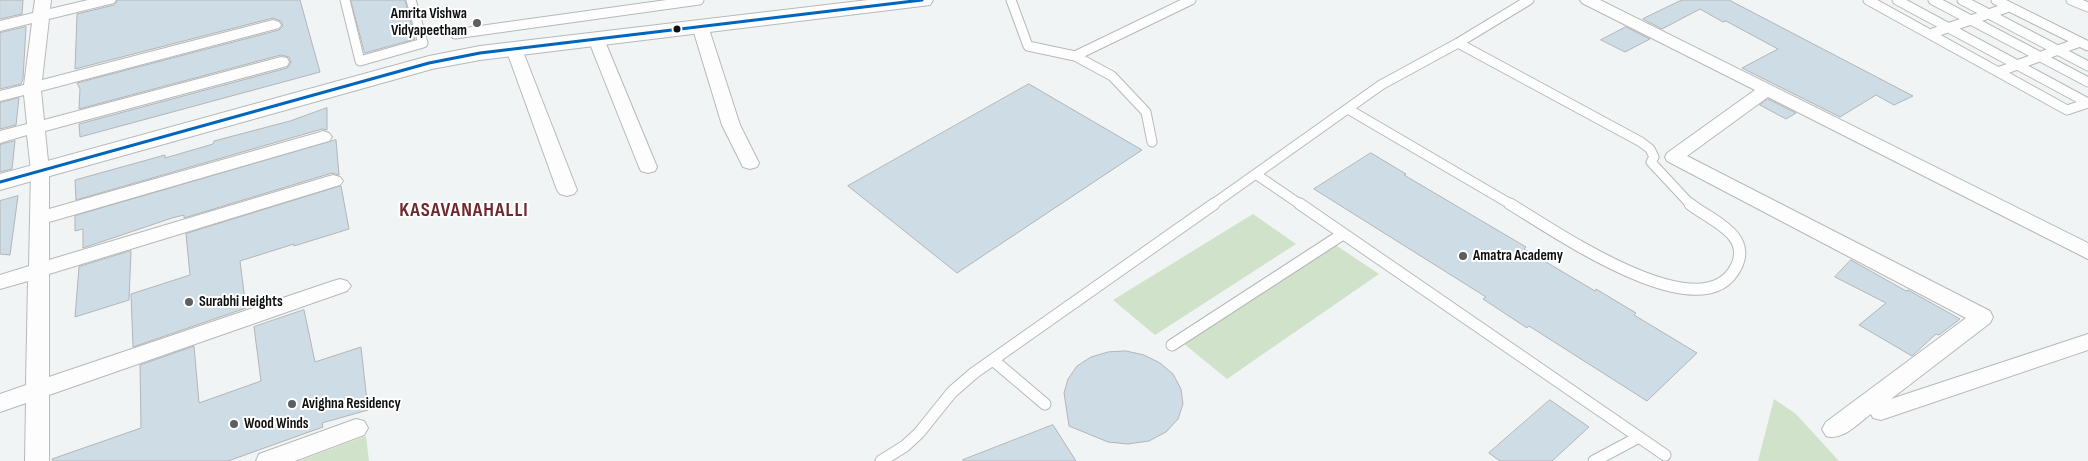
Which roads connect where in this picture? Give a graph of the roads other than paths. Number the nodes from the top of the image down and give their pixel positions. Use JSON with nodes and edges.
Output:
{"nodes":[{"id":1,"x":108,"y":0,"type":"edge"},
{"id":2,"x":345,"y":0,"type":"edge"},
{"id":3,"x":411,"y":0,"type":"edge"},
{"id":4,"x":699,"y":0,"type":"edge"},
{"id":5,"x":922,"y":0,"type":"edge"},
{"id":6,"x":1010,"y":0,"type":"edge"},
{"id":7,"x":1191,"y":0,"type":"edge"},
{"id":8,"x":1529,"y":0,"type":"edge"},
{"id":9,"x":1588,"y":0,"type":"edge"},
{"id":10,"x":1868,"y":0,"type":"edge"},
{"id":11,"x":1897,"y":0,"type":"edge"},
{"id":12,"x":1933,"y":0,"type":"edge"},
{"id":13,"x":1962,"y":0,"type":"edge"},
{"id":14,"x":1996,"y":0,"type":"edge"},
{"id":15,"x":2071,"y":0,"type":"edge"},
{"id":16,"x":2010,"y":7,"type":"junction"},
{"id":17,"x":2088,"y":7,"type":"edge"},
{"id":18,"x":43,"y":8,"type":"edge"},
{"id":19,"x":1989,"y":14,"type":"junction"},
{"id":20,"x":1970,"y":20,"type":"junction"},
{"id":21,"x":273,"y":25,"type":"dead end"},
{"id":22,"x":0,"y":26,"type":"edge"},
{"id":23,"x":700,"y":26,"type":"junction"},
{"id":24,"x":1948,"y":28,"type":"junction"},
{"id":25,"x":455,"y":34,"type":"dead end"},
{"id":26,"x":1930,"y":34,"type":"junction"},
{"id":27,"x":596,"y":39,"type":"junction"},
{"id":28,"x":1458,"y":43,"type":"junction"},
{"id":29,"x":2084,"y":44,"type":"edge"},
{"id":30,"x":514,"y":49,"type":"junction"},
{"id":31,"x":2058,"y":51,"type":"junction"},
{"id":32,"x":1075,"y":56,"type":"junction"},
{"id":33,"x":2041,"y":57,"type":"junction"},
{"id":34,"x":281,"y":62,"type":"dead end"},
{"id":35,"x":2018,"y":65,"type":"junction"},
{"id":36,"x":2088,"y":66,"type":"edge"},
{"id":37,"x":1998,"y":72,"type":"junction"},
{"id":38,"x":2088,"y":82,"type":"edge"},
{"id":39,"x":32,"y":88,"type":"junction"},
{"id":40,"x":1767,"y":90,"type":"junction"},
{"id":41,"x":0,"y":96,"type":"edge"},
{"id":42,"x":2088,"y":103,"type":"edge"},
{"id":43,"x":1348,"y":109,"type":"junction"},
{"id":44,"x":35,"y":128,"type":"junction"},
{"id":45,"x":0,"y":137,"type":"edge"},
{"id":46,"x":323,"y":137,"type":"dead end"},
{"id":47,"x":1152,"y":142,"type":"dead end"},
{"id":48,"x":750,"y":164,"type":"dead end"},
{"id":49,"x":648,"y":167,"type":"dead end"},
{"id":50,"x":40,"y":171,"type":"junction"},
{"id":51,"x":1257,"y":175,"type":"junction"},
{"id":52,"x":333,"y":181,"type":"dead end"},
{"id":53,"x":0,"y":182,"type":"edge"},
{"id":54,"x":567,"y":190,"type":"dead end"},
{"id":55,"x":40,"y":218,"type":"junction"},
{"id":56,"x":1343,"y":234,"type":"junction"},
{"id":57,"x":2088,"y":252,"type":"edge"},
{"id":58,"x":39,"y":270,"type":"junction"},
{"id":59,"x":0,"y":282,"type":"edge"},
{"id":60,"x":340,"y":286,"type":"dead end"},
{"id":61,"x":2088,"y":342,"type":"edge"},
{"id":62,"x":1172,"y":346,"type":"dead end"},
{"id":63,"x":993,"y":360,"type":"junction"},
{"id":64,"x":38,"y":390,"type":"junction"},
{"id":65,"x":0,"y":404,"type":"edge"},
{"id":66,"x":1045,"y":404,"type":"dead end"},
{"id":67,"x":1881,"y":411,"type":"dead end"},
{"id":68,"x":356,"y":428,"type":"dead end"},
{"id":69,"x":1834,"y":429,"type":"dead end"},
{"id":70,"x":1639,"y":437,"type":"junction"},
{"id":71,"x":1665,"y":455,"type":"dead end"},
{"id":72,"x":37,"y":461,"type":"edge"},
{"id":73,"x":268,"y":461,"type":"edge"},
{"id":74,"x":881,"y":461,"type":"edge"},
{"id":75,"x":1594,"y":461,"type":"edge"}],
"edges":[{"from":1,"to":18,"type":"street"},
{"from":2,"to":3,"type":"lane"},
{"from":4,"to":25,"type":"lane"},
{"from":5,"to":23,"type":"main road"},
{"from":6,"to":32,"type":"lane"},
{"from":7,"to":32,"type":"lane"},
{"from":8,"to":28,"type":"lane"},
{"from":9,"to":40,"type":"street"},
{"from":10,"to":26,"type":"lane"},
{"from":11,"to":24,"type":"lane"},
{"from":12,"to":20,"type":"lane"},
{"from":13,"to":19,"type":"lane"},
{"from":14,"to":16,"type":"lane"},
{"from":15,"to":17,"type":"lane"},
{"from":16,"to":19,"type":"lane"},
{"from":16,"to":29,"type":"lane"},
{"from":18,"to":22,"type":"street"},
{"from":18,"to":39,"type":"street"},
{"from":19,"to":20,"type":"lane"},
{"from":19,"to":31,"type":"lane"},
{"from":20,"to":24,"type":"lane"},
{"from":20,"to":33,"type":"lane"},
{"from":21,"to":39,"type":"street"},
{"from":23,"to":27,"type":"main road"},
{"from":23,"to":48,"type":"street"},
{"from":24,"to":26,"type":"lane"},
{"from":24,"to":35,"type":"lane"},
{"from":26,"to":37,"type":"lane"},
{"from":27,"to":30,"type":"main road"},
{"from":27,"to":49,"type":"street"},
{"from":28,"to":43,"type":"lane"},
{"from":28,"to":43,"type":"lane"},
{"from":29,"to":31,"type":"lane"},
{"from":30,"to":50,"type":"main road"},
{"from":30,"to":54,"type":"street"},
{"from":31,"to":33,"type":"lane"},
{"from":31,"to":36,"type":"lane"},
{"from":32,"to":47,"type":"lane"},
{"from":33,"to":35,"type":"lane"},
{"from":33,"to":38,"type":"lane"},
{"from":34,"to":44,"type":"street"},
{"from":35,"to":37,"type":"lane"},
{"from":35,"to":42,"type":"lane"},
{"from":37,"to":42,"type":"lane"},
{"from":39,"to":41,"type":"street"},
{"from":39,"to":44,"type":"street"},
{"from":40,"to":57,"type":"street"},
{"from":40,"to":69,"type":"street"},
{"from":43,"to":51,"type":"lane"},
{"from":44,"to":45,"type":"street"},
{"from":44,"to":50,"type":"street"},
{"from":46,"to":55,"type":"street"},
{"from":50,"to":53,"type":"main road"},
{"from":50,"to":55,"type":"street"},
{"from":51,"to":56,"type":"lane"},
{"from":51,"to":63,"type":"lane"},
{"from":52,"to":58,"type":"street"},
{"from":55,"to":58,"type":"street"},
{"from":56,"to":62,"type":"lane"},
{"from":56,"to":70,"type":"lane"},
{"from":58,"to":59,"type":"street"},
{"from":58,"to":64,"type":"street"},
{"from":60,"to":64,"type":"street"},
{"from":61,"to":67,"type":"street"},
{"from":63,"to":66,"type":"lane"},
{"from":63,"to":74,"type":"lane"},
{"from":64,"to":65,"type":"street"},
{"from":64,"to":72,"type":"street"},
{"from":68,"to":73,"type":"street"},
{"from":70,"to":71,"type":"lane"},
{"from":70,"to":75,"type":"lane"}]}
